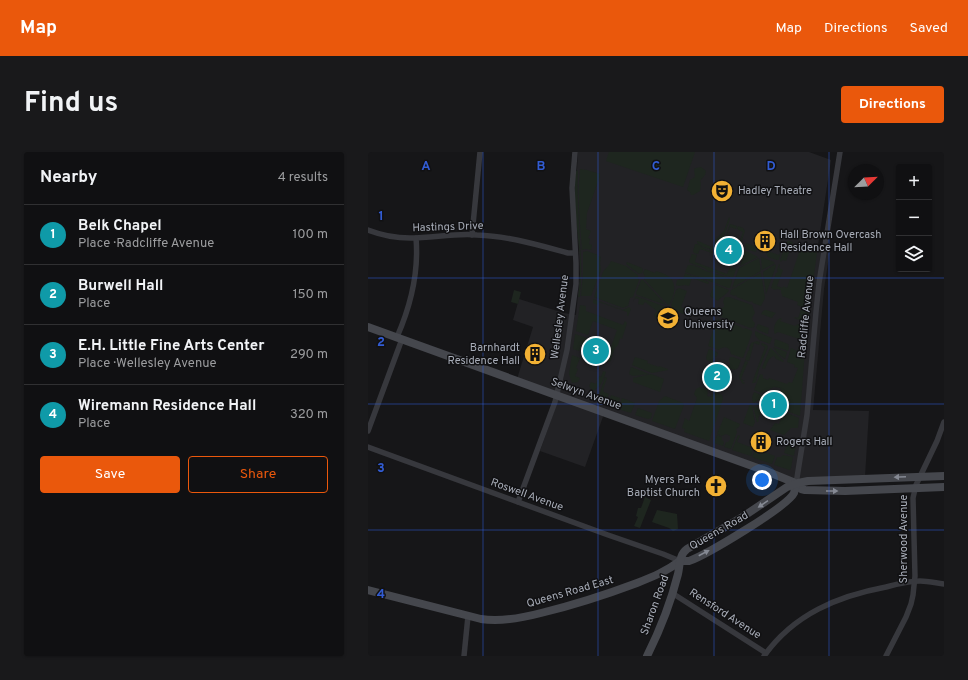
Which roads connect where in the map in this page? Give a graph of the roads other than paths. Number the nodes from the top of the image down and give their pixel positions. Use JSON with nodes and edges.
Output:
{"nodes":[{"id":1,"x":480,"y":152,"type":"edge"},
{"id":2,"x":575,"y":152,"type":"edge"},
{"id":3,"x":840,"y":152,"type":"edge"},
{"id":4,"x":368,"y":230,"type":"edge"},
{"id":5,"x":472,"y":234,"type":"junction"},
{"id":6,"x":416,"y":238,"type":"junction"},
{"id":7,"x":575,"y":253,"type":"junction"},
{"id":8,"x":368,"y":326,"type":"edge"},
{"id":9,"x":400,"y":338,"type":"junction"},
{"id":10,"x":556,"y":395,"type":"junction"},
{"id":11,"x":944,"y":422,"type":"edge"},
{"id":12,"x":368,"y":431,"type":"edge"},
{"id":13,"x":368,"y":447,"type":"edge"},
{"id":14,"x":919,"y":476,"type":"junction"},
{"id":15,"x":944,"y":476,"type":"edge"},
{"id":16,"x":796,"y":484,"type":"junction"},
{"id":17,"x":944,"y":487,"type":"edge"},
{"id":18,"x":915,"y":488,"type":"junction"},
{"id":19,"x":817,"y":491,"type":"junction"},
{"id":20,"x":518,"y":502,"type":"junction"},
{"id":21,"x":782,"y":504,"type":"junction"},
{"id":22,"x":680,"y":561,"type":"junction"},
{"id":23,"x":915,"y":581,"type":"junction"},
{"id":24,"x":944,"y":584,"type":"edge"},
{"id":25,"x":368,"y":590,"type":"edge"},
{"id":26,"x":672,"y":593,"type":"junction"},
{"id":27,"x":468,"y":616,"type":"junction"},
{"id":28,"x":765,"y":654,"type":"edge"},
{"id":29,"x":464,"y":656,"type":"edge"},
{"id":30,"x":647,"y":656,"type":"edge"},
{"id":31,"x":886,"y":656,"type":"edge"}],
"edges":[{"from":1,"to":5,"type":"street"},
{"from":2,"to":7,"type":"street","name":"Wellesley Avenue"},
{"from":3,"to":16,"type":"street","name":"Radcliffe Avenue"},
{"from":4,"to":6,"type":"street","name":"Hastings Drive"},
{"from":5,"to":6,"type":"street","name":"Hastings Drive"},
{"from":5,"to":7,"type":"street","name":"Hastings Drive"},
{"from":6,"to":9,"type":"street"},
{"from":7,"to":10,"type":"street","name":"Wellesley Avenue"},
{"from":8,"to":9,"type":"street","name":"Selwyn Avenue"},
{"from":9,"to":10,"type":"street","name":"Selwyn Avenue"},
{"from":9,"to":12,"type":"street"},
{"from":10,"to":16,"type":"street","name":"Selwyn Avenue"},
{"from":10,"to":20,"type":"street","name":"Wellesley Avenue"},
{"from":11,"to":14,"type":"street","name":"Sherwood Avenue"},
{"from":13,"to":20,"type":"street","name":"Roswell Avenue"},
{"from":14,"to":15,"type":"street","name":"Queens Road"},
{"from":14,"to":16,"type":"street","name":"Queens Road","one_way":true},
{"from":14,"to":18,"type":"street","name":"Sherwood Avenue"},
{"from":16,"to":19,"type":"street"},
{"from":16,"to":21,"type":"street","name":"Queens Road"},
{"from":16,"to":22,"type":"street","name":"Queens Road","one_way":true},
{"from":17,"to":18,"type":"street"},
{"from":19,"to":18,"type":"street","one_way":true},
{"from":18,"to":23,"type":"street","name":"Sherwood Avenue"},
{"from":19,"to":21,"type":"street"},
{"from":20,"to":22,"type":"street","name":"Roswell Avenue"},
{"from":22,"to":21,"type":"street","name":"Queens Road","one_way":true},
{"from":22,"to":26,"type":"street","name":"Sharon Road"},
{"from":22,"to":27,"type":"street","name":"Queens Road East"},
{"from":23,"to":24,"type":"street"},
{"from":23,"to":28,"type":"street"},
{"from":23,"to":31,"type":"street","name":"Sherwood Avenue"},
{"from":25,"to":27,"type":"street","name":"Queens Road East"},
{"from":26,"to":28,"type":"street","name":"Rensford Avenue"},
{"from":26,"to":30,"type":"street","name":"Sharon Road"},
{"from":27,"to":29,"type":"street"}]}
